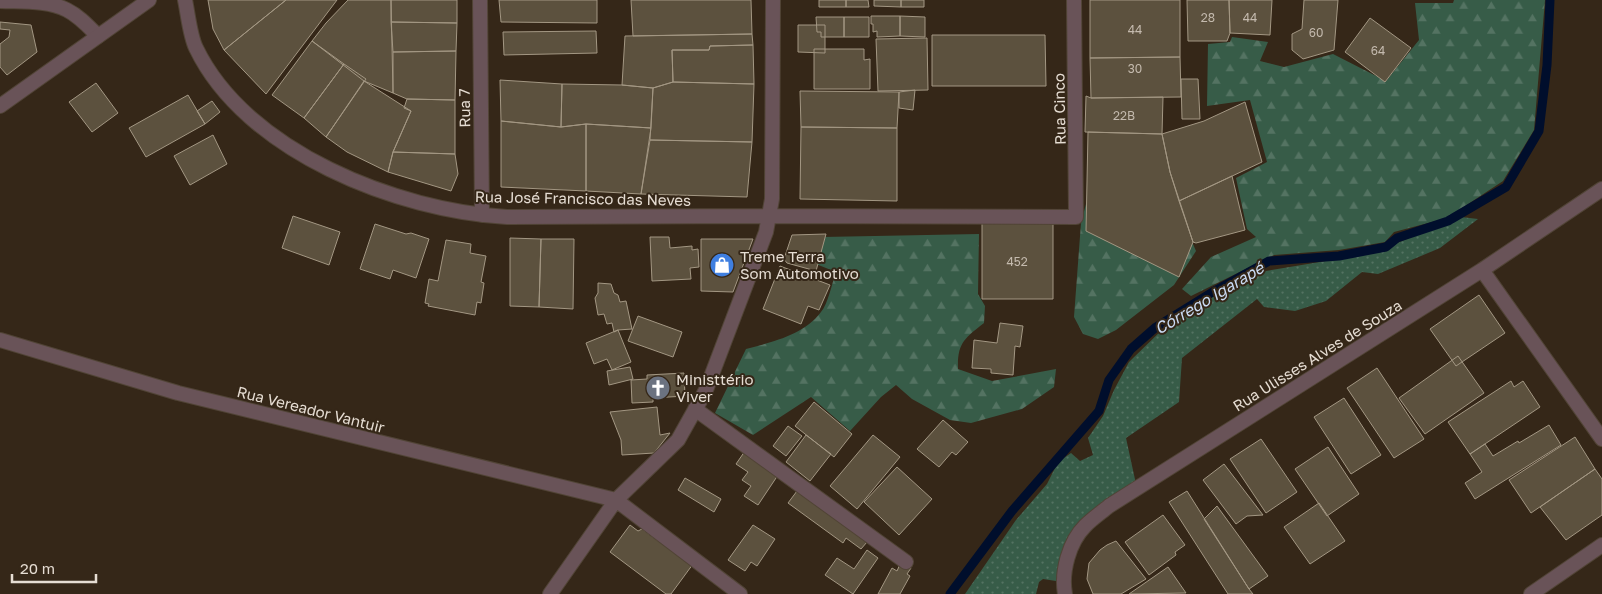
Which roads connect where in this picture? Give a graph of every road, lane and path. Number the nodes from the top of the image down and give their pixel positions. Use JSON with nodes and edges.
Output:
{"nodes":[{"id":1,"x":149,"y":0,"type":"edge"},
{"id":2,"x":185,"y":0,"type":"edge"},
{"id":3,"x":480,"y":0,"type":"edge"},
{"id":4,"x":773,"y":0,"type":"edge"},
{"id":5,"x":1074,"y":0,"type":"edge"},
{"id":6,"x":0,"y":1,"type":"edge"},
{"id":7,"x":98,"y":36,"type":"junction"},
{"id":8,"x":0,"y":106,"type":"edge"},
{"id":9,"x":1602,"y":189,"type":"edge"},
{"id":10,"x":482,"y":216,"type":"junction"},
{"id":11,"x":769,"y":216,"type":"junction"},
{"id":12,"x":1076,"y":217,"type":"joint"},
{"id":13,"x":1482,"y":270,"type":"junction"},
{"id":14,"x":0,"y":340,"type":"edge"},
{"id":15,"x":695,"y":410,"type":"junction"},
{"id":16,"x":1602,"y":439,"type":"edge"},
{"id":17,"x":616,"y":500,"type":"junction"},
{"id":18,"x":1602,"y":545,"type":"edge"},
{"id":19,"x":906,"y":562,"type":"dead end"},
{"id":20,"x":550,"y":594,"type":"edge"},
{"id":21,"x":740,"y":594,"type":"edge"},
{"id":22,"x":1065,"y":594,"type":"edge"},
{"id":23,"x":1531,"y":594,"type":"edge"}],
"edges":[{"from":1,"to":7,"type":"street"},
{"from":2,"to":10,"type":"street","name":"Rua José Francisco das Neves"},
{"from":3,"to":10,"type":"street","name":"Rua 7"},
{"from":4,"to":11,"type":"street"},
{"from":5,"to":12,"type":"street","name":"Rua Cinco"},
{"from":6,"to":7,"type":"street"},
{"from":7,"to":8,"type":"street"},
{"from":9,"to":13,"type":"street","name":"Rua Ulisses Alves de Souza"},
{"from":10,"to":11,"type":"street","name":"Rua José Francisco das Neves"},
{"from":11,"to":12,"type":"street","name":"Rua José Francisco das Neves"},
{"from":11,"to":15,"type":"street"},
{"from":13,"to":16,"type":"street"},
{"from":13,"to":22,"type":"street","name":"Rua Ulisses Alves de Souza"},
{"from":14,"to":17,"type":"street","name":"Rua Vereador Vantuir"},
{"from":15,"to":17,"type":"street"},
{"from":15,"to":19,"type":"street"},
{"from":17,"to":20,"type":"street"},
{"from":17,"to":21,"type":"street"},
{"from":18,"to":23,"type":"street"}]}
